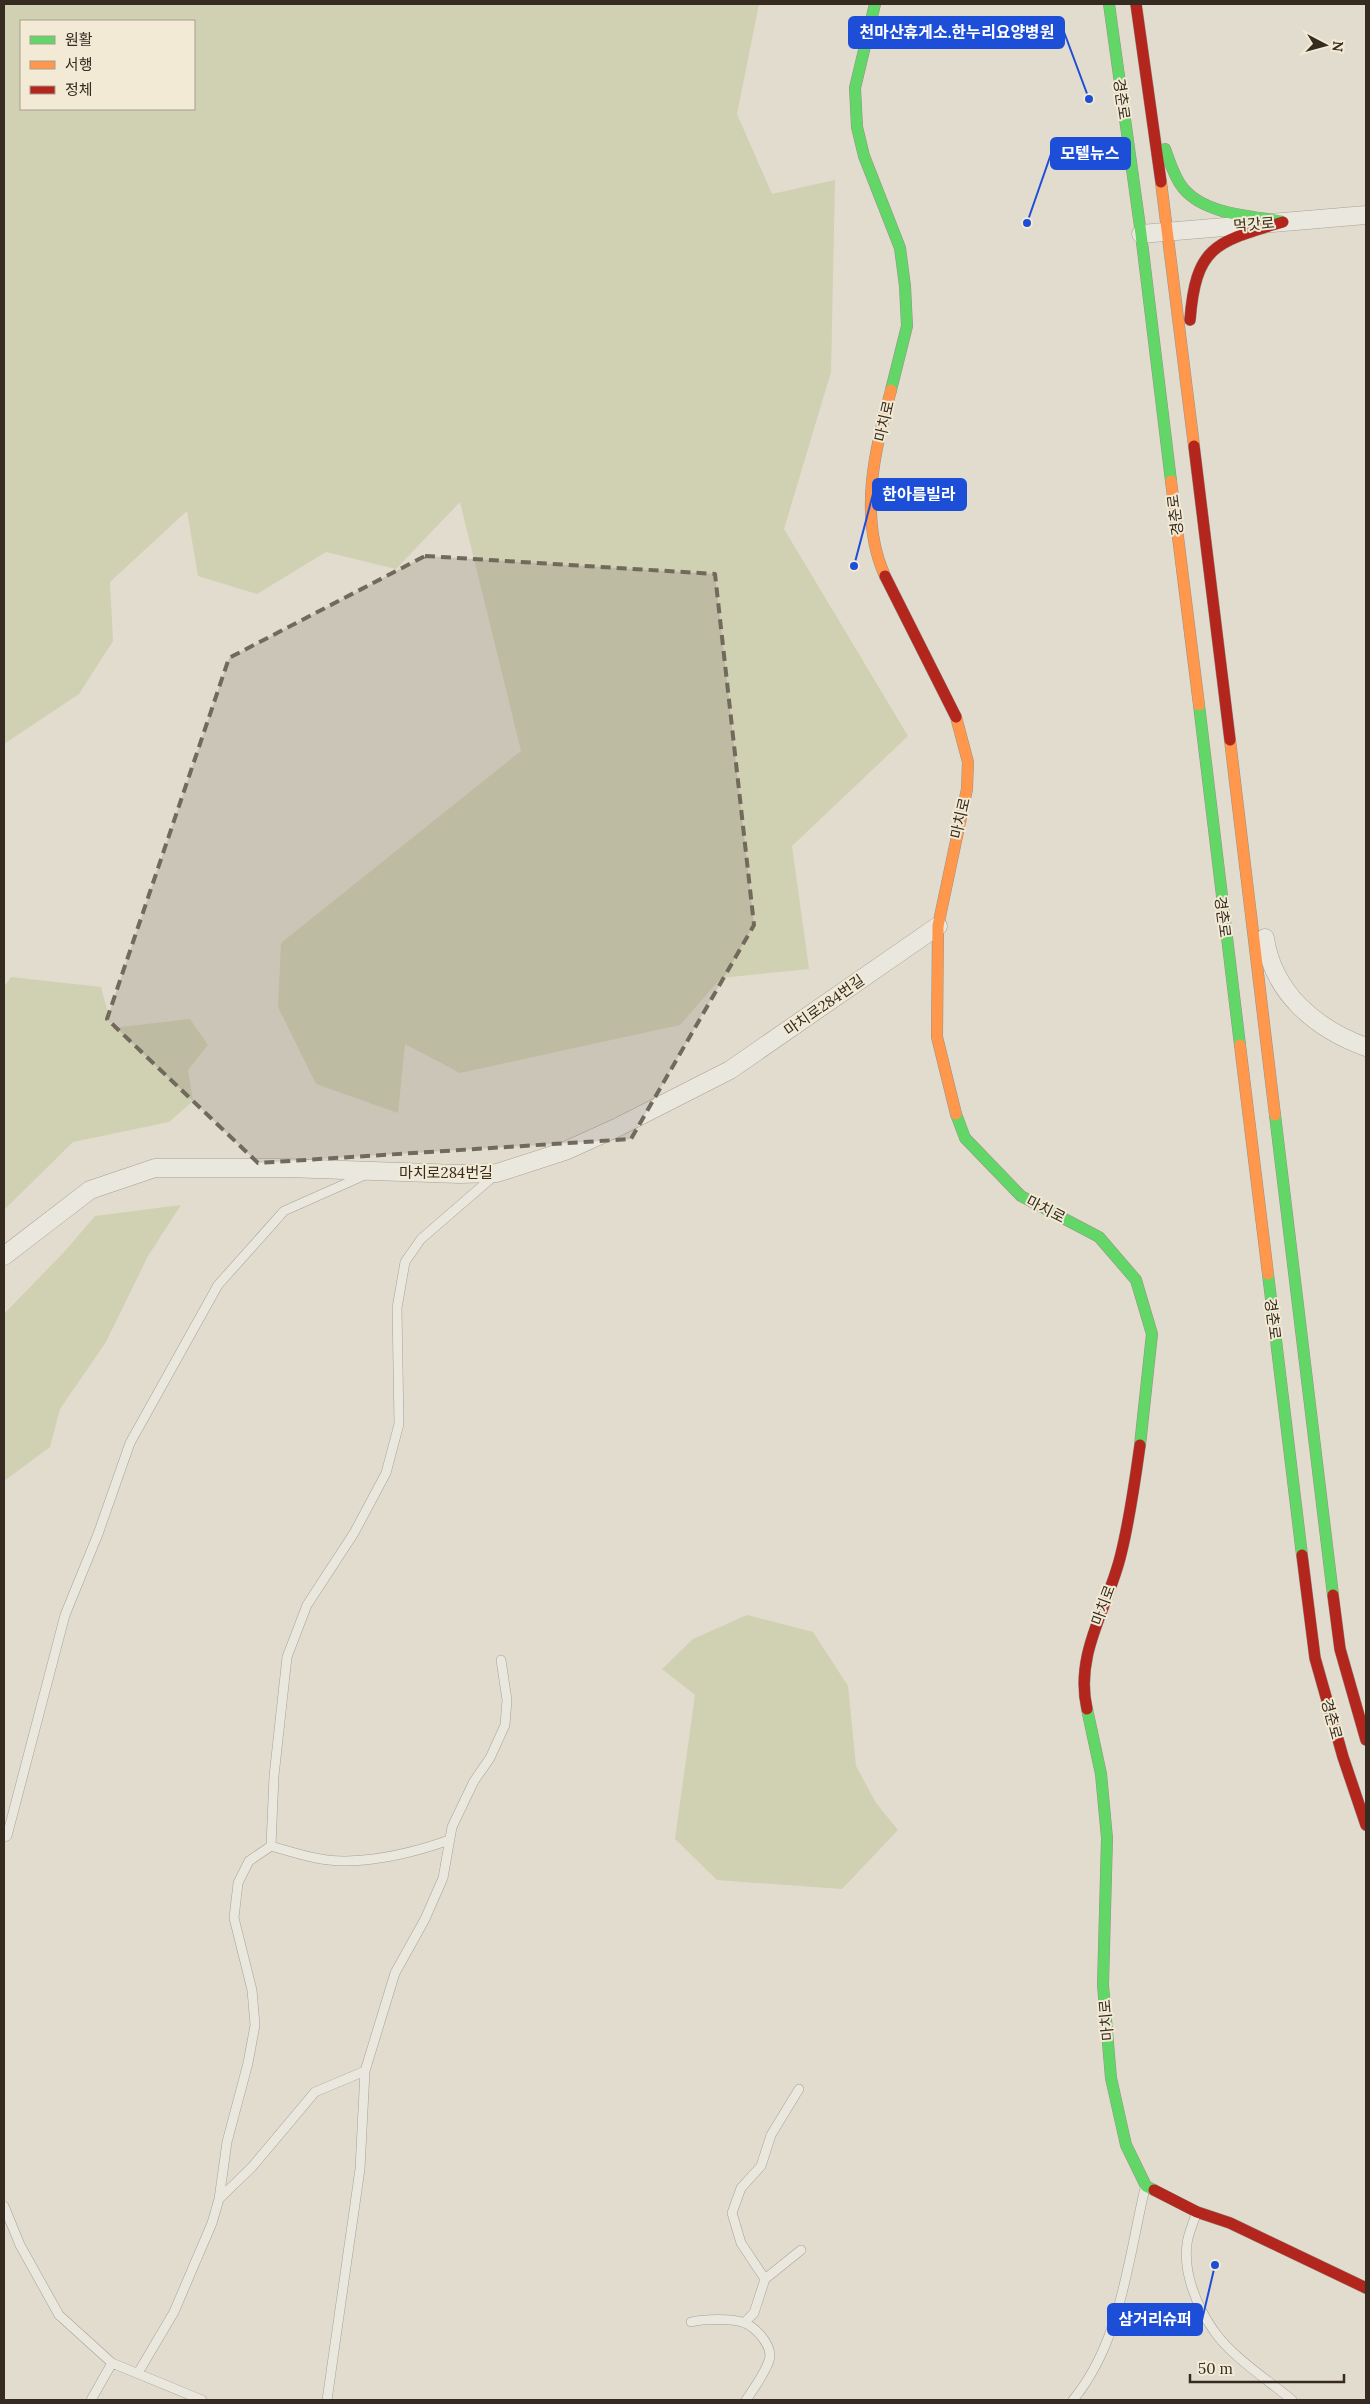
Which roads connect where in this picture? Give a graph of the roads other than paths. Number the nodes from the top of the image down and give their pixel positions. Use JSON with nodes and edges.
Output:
{"nodes":[{"id":1,"x":875,"y":4,"type":"edge"},
{"id":2,"x":1109,"y":4,"type":"edge"},
{"id":3,"x":1136,"y":4,"type":"edge"},
{"id":4,"x":1152,"y":117,"type":"junction"},
{"id":5,"x":1366,"y":215,"type":"edge"},
{"id":6,"x":1283,"y":222,"type":"junction"},
{"id":7,"x":1168,"y":231,"type":"junction"},
{"id":8,"x":1141,"y":234,"type":"junction"},
{"id":9,"x":1188,"y":394,"type":"junction"},
{"id":10,"x":1228,"y":737,"type":"junction"},
{"id":11,"x":938,"y":926,"type":"junction"},
{"id":12,"x":1366,"y":1047,"type":"edge"},
{"id":13,"x":373,"y":1171,"type":"junction"},
{"id":14,"x":497,"y":1173,"type":"junction"},
{"id":15,"x":4,"y":1256,"type":"edge"},
{"id":16,"x":500,"y":1660,"type":"dead end"},
{"id":17,"x":1366,"y":1740,"type":"edge"},
{"id":18,"x":1366,"y":1825,"type":"edge"},
{"id":19,"x":4,"y":1836,"type":"edge"},
{"id":20,"x":449,"y":1840,"type":"junction"},
{"id":21,"x":271,"y":1846,"type":"junction"},
{"id":22,"x":365,"y":2071,"type":"junction"},
{"id":23,"x":799,"y":2089,"type":"dead end"},
{"id":24,"x":1146,"y":2186,"type":"junction"},
{"id":25,"x":219,"y":2199,"type":"junction"},
{"id":26,"x":4,"y":2206,"type":"edge"},
{"id":27,"x":1197,"y":2212,"type":"junction"},
{"id":28,"x":801,"y":2250,"type":"dead end"},
{"id":29,"x":765,"y":2278,"type":"junction"},
{"id":30,"x":1366,"y":2288,"type":"edge"},
{"id":31,"x":690,"y":2322,"type":"dead end"},
{"id":32,"x":744,"y":2323,"type":"junction"},
{"id":33,"x":112,"y":2363,"type":"junction"},
{"id":34,"x":138,"y":2373,"type":"junction"},
{"id":35,"x":91,"y":2400,"type":"edge"},
{"id":36,"x":202,"y":2400,"type":"edge"},
{"id":37,"x":327,"y":2400,"type":"edge"},
{"id":38,"x":746,"y":2400,"type":"edge"},
{"id":39,"x":1073,"y":2400,"type":"edge"},
{"id":40,"x":1292,"y":2400,"type":"edge"}],
"edges":[{"from":1,"to":11,"type":"street","name":"마치로"},
{"from":2,"to":8,"type":"street","name":"경춘로"},
{"from":3,"to":4,"type":"street","name":"경춘로"},
{"from":4,"to":6,"type":"street"},
{"from":4,"to":7,"type":"street","name":"경춘로"},
{"from":5,"to":6,"type":"street","name":"먹갓로"},
{"from":6,"to":7,"type":"street","name":"먹갓로"},
{"from":6,"to":9,"type":"street"},
{"from":7,"to":8,"type":"street","name":"먹갓로"},
{"from":7,"to":9,"type":"street","name":"경춘로"},
{"from":8,"to":18,"type":"street","name":"경춘로"},
{"from":9,"to":10,"type":"street","name":"경춘로"},
{"from":10,"to":12,"type":"street"},
{"from":10,"to":17,"type":"street","name":"경춘로"},
{"from":11,"to":14,"type":"street","name":"마치로284번길"},
{"from":11,"to":24,"type":"street","name":"마치로"},
{"from":13,"to":14,"type":"street","name":"마치로284번길"},
{"from":13,"to":15,"type":"street","name":"마치로284번길"},
{"from":13,"to":19,"type":"lane"},
{"from":14,"to":21,"type":"lane"},
{"from":16,"to":20,"type":"lane"},
{"from":20,"to":21,"type":"lane"},
{"from":20,"to":22,"type":"lane"},
{"from":21,"to":25,"type":"lane"},
{"from":22,"to":25,"type":"lane"},
{"from":22,"to":37,"type":"lane"},
{"from":23,"to":29,"type":"lane"},
{"from":24,"to":27,"type":"street"},
{"from":24,"to":39,"type":"lane"},
{"from":25,"to":34,"type":"lane"},
{"from":26,"to":33,"type":"lane"},
{"from":27,"to":30,"type":"street"},
{"from":27,"to":40,"type":"lane"},
{"from":28,"to":29,"type":"lane"},
{"from":29,"to":32,"type":"lane"},
{"from":31,"to":32,"type":"lane"},
{"from":32,"to":38,"type":"lane"},
{"from":33,"to":34,"type":"lane"},
{"from":33,"to":35,"type":"lane"},
{"from":34,"to":36,"type":"lane"}]}
